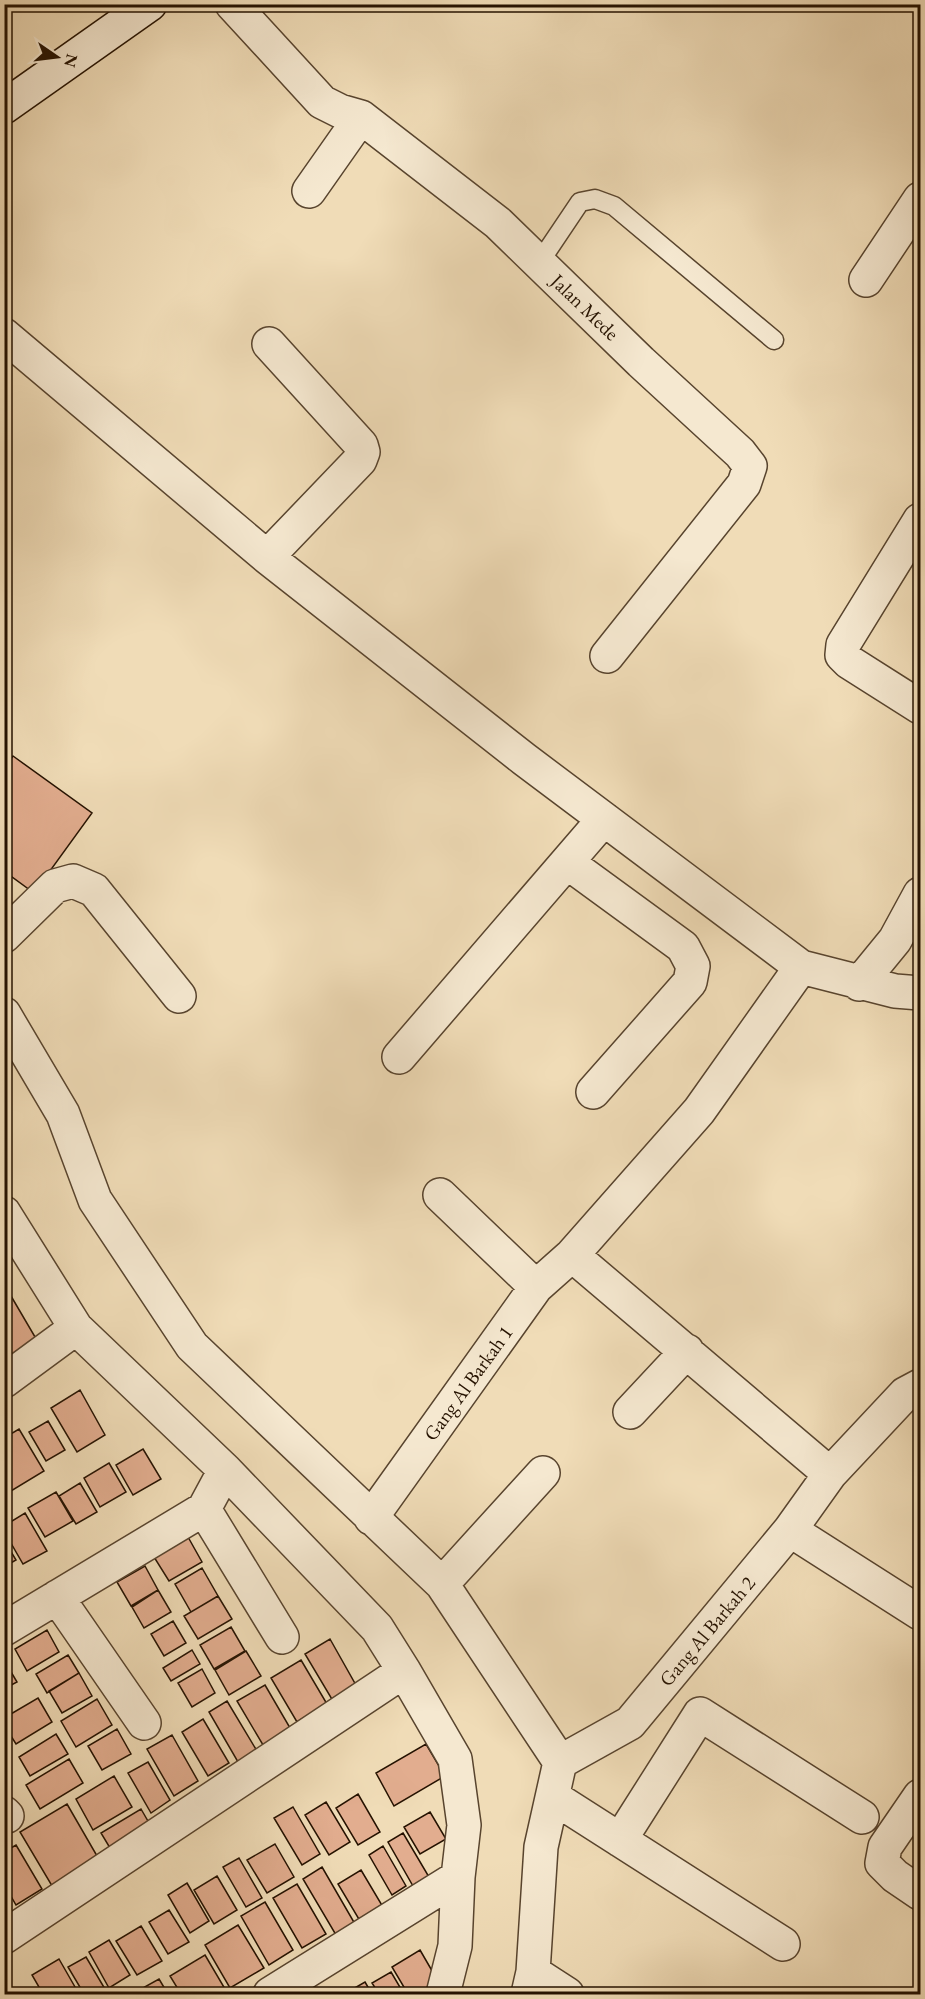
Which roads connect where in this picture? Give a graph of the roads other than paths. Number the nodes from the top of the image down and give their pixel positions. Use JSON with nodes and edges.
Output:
{"nodes":[{"id":1,"x":150,"y":4,"type":"edge"},
{"id":2,"x":232,"y":4,"type":"edge"},
{"id":3,"x":4,"y":107,"type":"edge"},
{"id":4,"x":361,"y":117,"type":"junction"},
{"id":5,"x":309,"y":191,"type":"dead end"},
{"id":6,"x":921,"y":199,"type":"edge"},
{"id":7,"x":539,"y":263,"type":"junction"},
{"id":8,"x":866,"y":280,"type":"dead end"},
{"id":9,"x":4,"y":335,"type":"edge"},
{"id":10,"x":774,"y":340,"type":"dead end"},
{"id":11,"x":269,"y":344,"type":"dead end"},
{"id":12,"x":921,"y":520,"type":"edge"},
{"id":13,"x":267,"y":558,"type":"junction"},
{"id":14,"x":607,"y":656,"type":"dead end"},
{"id":15,"x":921,"y":707,"type":"edge"},
{"id":16,"x":604,"y":819,"type":"junction"},
{"id":17,"x":568,"y":863,"type":"junction"},
{"id":18,"x":921,"y":894,"type":"edge"},
{"id":19,"x":4,"y":936,"type":"edge"},
{"id":20,"x":801,"y":967,"type":"junction"},
{"id":21,"x":860,"y":984,"type":"junction"},
{"id":22,"x":921,"y":993,"type":"edge"},
{"id":23,"x":179,"y":996,"type":"dead end"},
{"id":24,"x":4,"y":1014,"type":"edge"},
{"id":25,"x":399,"y":1057,"type":"dead end"},
{"id":26,"x":593,"y":1092,"type":"dead end"},
{"id":27,"x":440,"y":1195,"type":"dead end"},
{"id":28,"x":4,"y":1213,"type":"edge"},
{"id":29,"x":572,"y":1255,"type":"junction"},
{"id":30,"x":536,"y":1287,"type":"junction"},
{"id":31,"x":76,"y":1328,"type":"junction"},
{"id":32,"x":687,"y":1351,"type":"junction"},
{"id":33,"x":4,"y":1381,"type":"edge"},
{"id":34,"x":915,"y":1396,"type":"edge"},
{"id":35,"x":630,"y":1412,"type":"dead end"},
{"id":36,"x":225,"y":1470,"type":"junction"},
{"id":37,"x":543,"y":1473,"type":"dead end"},
{"id":38,"x":830,"y":1474,"type":"junction"},
{"id":39,"x":204,"y":1509,"type":"junction"},
{"id":40,"x":371,"y":1518,"type":"junction"},
{"id":41,"x":790,"y":1530,"type":"junction"},
{"id":42,"x":442,"y":1584,"type":"junction"},
{"id":43,"x":57,"y":1597,"type":"junction"},
{"id":44,"x":921,"y":1613,"type":"edge"},
{"id":45,"x":4,"y":1629,"type":"edge"},
{"id":46,"x":282,"y":1637,"type":"dead end"},
{"id":47,"x":404,"y":1671,"type":"junction"},
{"id":48,"x":144,"y":1723,"type":"dead end"},
{"id":49,"x":560,"y":1762,"type":"junction"},
{"id":50,"x":921,"y":1796,"type":"edge"},
{"id":51,"x":552,"y":1797,"type":"junction"},
{"id":52,"x":862,"y":1817,"type":"dead end"},
{"id":53,"x":620,"y":1840,"type":"junction"},
{"id":54,"x":458,"y":1877,"type":"junction"},
{"id":55,"x":921,"y":1893,"type":"edge"},
{"id":56,"x":4,"y":1937,"type":"edge"},
{"id":57,"x":783,"y":1944,"type":"dead end"},
{"id":58,"x":530,"y":1983,"type":"edge"},
{"id":59,"x":270,"y":1995,"type":"edge"},
{"id":60,"x":443,"y":1995,"type":"edge"},
{"id":61,"x":567,"y":1995,"type":"edge"}],
"edges":[{"from":1,"to":3,"type":"street"},
{"from":2,"to":4,"type":"street","name":"Jalan Mede"},
{"from":4,"to":5,"type":"street"},
{"from":4,"to":7,"type":"street","name":"Jalan Mede"},
{"from":6,"to":8,"type":"street"},
{"from":7,"to":10,"type":"lane"},
{"from":7,"to":14,"type":"street","name":"Jalan Mede"},
{"from":9,"to":13,"type":"street"},
{"from":11,"to":13,"type":"street"},
{"from":12,"to":15,"type":"street"},
{"from":13,"to":16,"type":"street"},
{"from":16,"to":17,"type":"street"},
{"from":16,"to":20,"type":"street"},
{"from":17,"to":25,"type":"street"},
{"from":17,"to":26,"type":"street"},
{"from":18,"to":21,"type":"street"},
{"from":19,"to":23,"type":"street"},
{"from":20,"to":21,"type":"street"},
{"from":20,"to":29,"type":"street","name":"Gang Al Barkah 1"},
{"from":21,"to":22,"type":"street"},
{"from":24,"to":40,"type":"street"},
{"from":27,"to":30,"type":"street"},
{"from":28,"to":31,"type":"street"},
{"from":29,"to":30,"type":"street","name":"Gang Al Barkah 1"},
{"from":29,"to":32,"type":"street"},
{"from":30,"to":40,"type":"street","name":"Gang Al Barkah 1"},
{"from":31,"to":33,"type":"street"},
{"from":31,"to":36,"type":"street"},
{"from":32,"to":35,"type":"street"},
{"from":32,"to":38,"type":"street"},
{"from":34,"to":38,"type":"street","name":"Gang Al Barkah 2"},
{"from":36,"to":39,"type":"street"},
{"from":36,"to":47,"type":"street"},
{"from":37,"to":42,"type":"street"},
{"from":38,"to":41,"type":"street","name":"Gang Al Barkah 2"},
{"from":39,"to":43,"type":"street"},
{"from":39,"to":46,"type":"street"},
{"from":40,"to":42,"type":"street"},
{"from":41,"to":44,"type":"street"},
{"from":41,"to":49,"type":"street","name":"Gang Al Barkah 2"},
{"from":42,"to":49,"type":"street"},
{"from":43,"to":45,"type":"street"},
{"from":43,"to":48,"type":"street"},
{"from":47,"to":54,"type":"street"},
{"from":47,"to":56,"type":"street"},
{"from":49,"to":51,"type":"street"},
{"from":50,"to":55,"type":"street"},
{"from":51,"to":53,"type":"street"},
{"from":51,"to":58,"type":"street"},
{"from":52,"to":53,"type":"street"},
{"from":53,"to":57,"type":"street"},
{"from":54,"to":59,"type":"street"},
{"from":54,"to":60,"type":"street"},
{"from":58,"to":61,"type":"street"}]}
